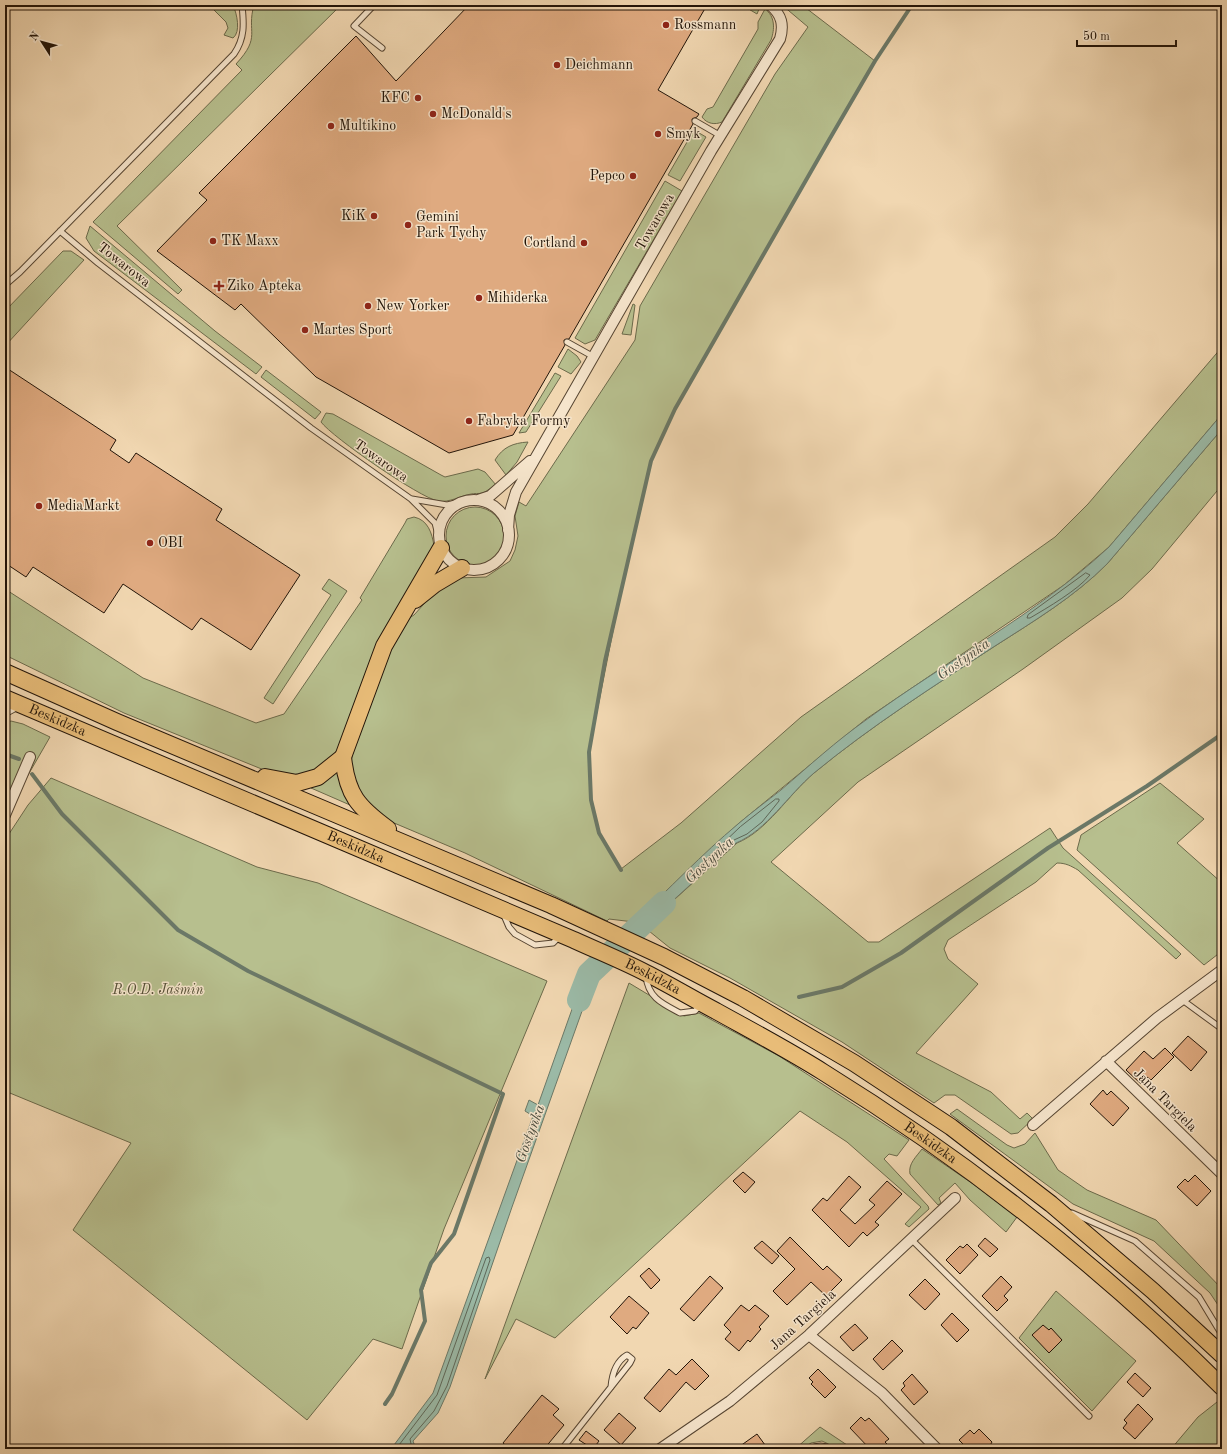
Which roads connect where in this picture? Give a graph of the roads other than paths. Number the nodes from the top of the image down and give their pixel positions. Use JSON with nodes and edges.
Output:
{"nodes":[{"id":1,"x":242,"y":5,"type":"edge"},
{"id":2,"x":374,"y":5,"type":"edge"},
{"id":3,"x":770,"y":5,"type":"edge"},
{"id":4,"x":382,"y":48,"type":"dead end"},
{"id":5,"x":695,"y":121,"type":"dead end"},
{"id":6,"x":721,"y":136,"type":"junction"},
{"id":7,"x":60,"y":230,"type":"junction"},
{"id":8,"x":5,"y":285,"type":"edge"},
{"id":9,"x":567,"y":342,"type":"dead end"},
{"id":10,"x":594,"y":357,"type":"junction"},
{"id":11,"x":538,"y":454,"type":"junction"},
{"id":12,"x":411,"y":499,"type":"junction"},
{"id":13,"x":477,"y":500,"type":"junction"},
{"id":14,"x":465,"y":501,"type":"junction"},
{"id":15,"x":508,"y":530,"type":"junction"},
{"id":16,"x":440,"y":542,"type":"junction"},
{"id":17,"x":462,"y":568,"type":"junction"},
{"id":18,"x":409,"y":605,"type":"junction"},
{"id":19,"x":5,"y":672,"type":"edge"},
{"id":20,"x":5,"y":698,"type":"edge"},
{"id":21,"x":20,"y":705,"type":"junction"},
{"id":22,"x":5,"y":714,"type":"edge"},
{"id":23,"x":30,"y":757,"type":"dead end"},
{"id":24,"x":343,"y":757,"type":"junction"},
{"id":25,"x":239,"y":774,"type":"junction"},
{"id":26,"x":5,"y":815,"type":"edge"},
{"id":27,"x":409,"y":845,"type":"junction"},
{"id":28,"x":1222,"y":970,"type":"edge"},
{"id":29,"x":1181,"y":999,"type":"junction"},
{"id":30,"x":1222,"y":1029,"type":"edge"},
{"id":31,"x":1106,"y":1062,"type":"junction"},
{"id":32,"x":1033,"y":1125,"type":"dead end"},
{"id":33,"x":1222,"y":1174,"type":"edge"},
{"id":34,"x":955,"y":1198,"type":"dead end"},
{"id":35,"x":1051,"y":1204,"type":"junction"},
{"id":36,"x":911,"y":1239,"type":"junction"},
{"id":37,"x":809,"y":1335,"type":"junction"},
{"id":38,"x":1222,"y":1336,"type":"edge"},
{"id":39,"x":1222,"y":1356,"type":"edge"},
{"id":40,"x":611,"y":1387,"type":"junction"},
{"id":41,"x":1222,"y":1387,"type":"edge"},
{"id":42,"x":1089,"y":1416,"type":"dead end"},
{"id":43,"x":562,"y":1449,"type":"edge"},
{"id":44,"x":660,"y":1449,"type":"edge"},
{"id":45,"x":810,"y":1449,"type":"edge"},
{"id":46,"x":831,"y":1449,"type":"edge"},
{"id":47,"x":937,"y":1449,"type":"edge"}],
"edges":[{"from":1,"to":7,"type":"lane"},
{"from":2,"to":4,"type":"lane"},
{"from":3,"to":6,"type":"street","name":"Towarowa"},
{"from":5,"to":6,"type":"lane"},
{"from":6,"to":10,"type":"street","name":"Towarowa"},
{"from":7,"to":8,"type":"lane"},
{"from":7,"to":12,"type":"lane","name":"Towarowa"},
{"from":9,"to":10,"type":"lane"},
{"from":10,"to":11,"type":"street","name":"Towarowa"},
{"from":11,"to":13,"type":"street","name":"Towarowa"},
{"from":11,"to":15,"type":"street","name":"Towarowa"},
{"from":12,"to":14,"type":"lane","name":"Towarowa"},
{"from":12,"to":16,"type":"lane","name":"Towarowa"},
{"from":13,"to":14,"type":"street"},
{"from":13,"to":15,"type":"street"},
{"from":14,"to":16,"type":"street"},
{"from":15,"to":17,"type":"street"},
{"from":16,"to":17,"type":"street"},
{"from":16,"to":18,"type":"main road"},
{"from":17,"to":18,"type":"main road"},
{"from":18,"to":24,"type":"main road"},
{"from":19,"to":25,"type":"main road","name":"Beskidzka"},
{"from":20,"to":21,"type":"main road","name":"Beskidzka"},
{"from":21,"to":22,"type":"lane"},
{"from":21,"to":41,"type":"main road","name":"Beskidzka"},
{"from":23,"to":26,"type":"street"},
{"from":24,"to":25,"type":"main road"},
{"from":24,"to":27,"type":"main road"},
{"from":25,"to":27,"type":"main road","name":"Beskidzka"},
{"from":27,"to":35,"type":"main road","name":"Beskidzka"},
{"from":28,"to":29,"type":"street"},
{"from":29,"to":30,"type":"lane"},
{"from":29,"to":31,"type":"street"},
{"from":31,"to":32,"type":"street"},
{"from":31,"to":33,"type":"street","name":"Jana Targiela"},
{"from":34,"to":36,"type":"street","name":"Jana Targiela"},
{"from":35,"to":38,"type":"lane"},
{"from":35,"to":39,"type":"main road","name":"Beskidzka"},
{"from":36,"to":37,"type":"street","name":"Jana Targiela"},
{"from":36,"to":42,"type":"lane"},
{"from":37,"to":44,"type":"street","name":"Jana Targiela"},
{"from":37,"to":47,"type":"street"},
{"from":40,"to":40,"type":"lane"},
{"from":40,"to":43,"type":"lane"},
{"from":45,"to":46,"type":"lane"}]}
